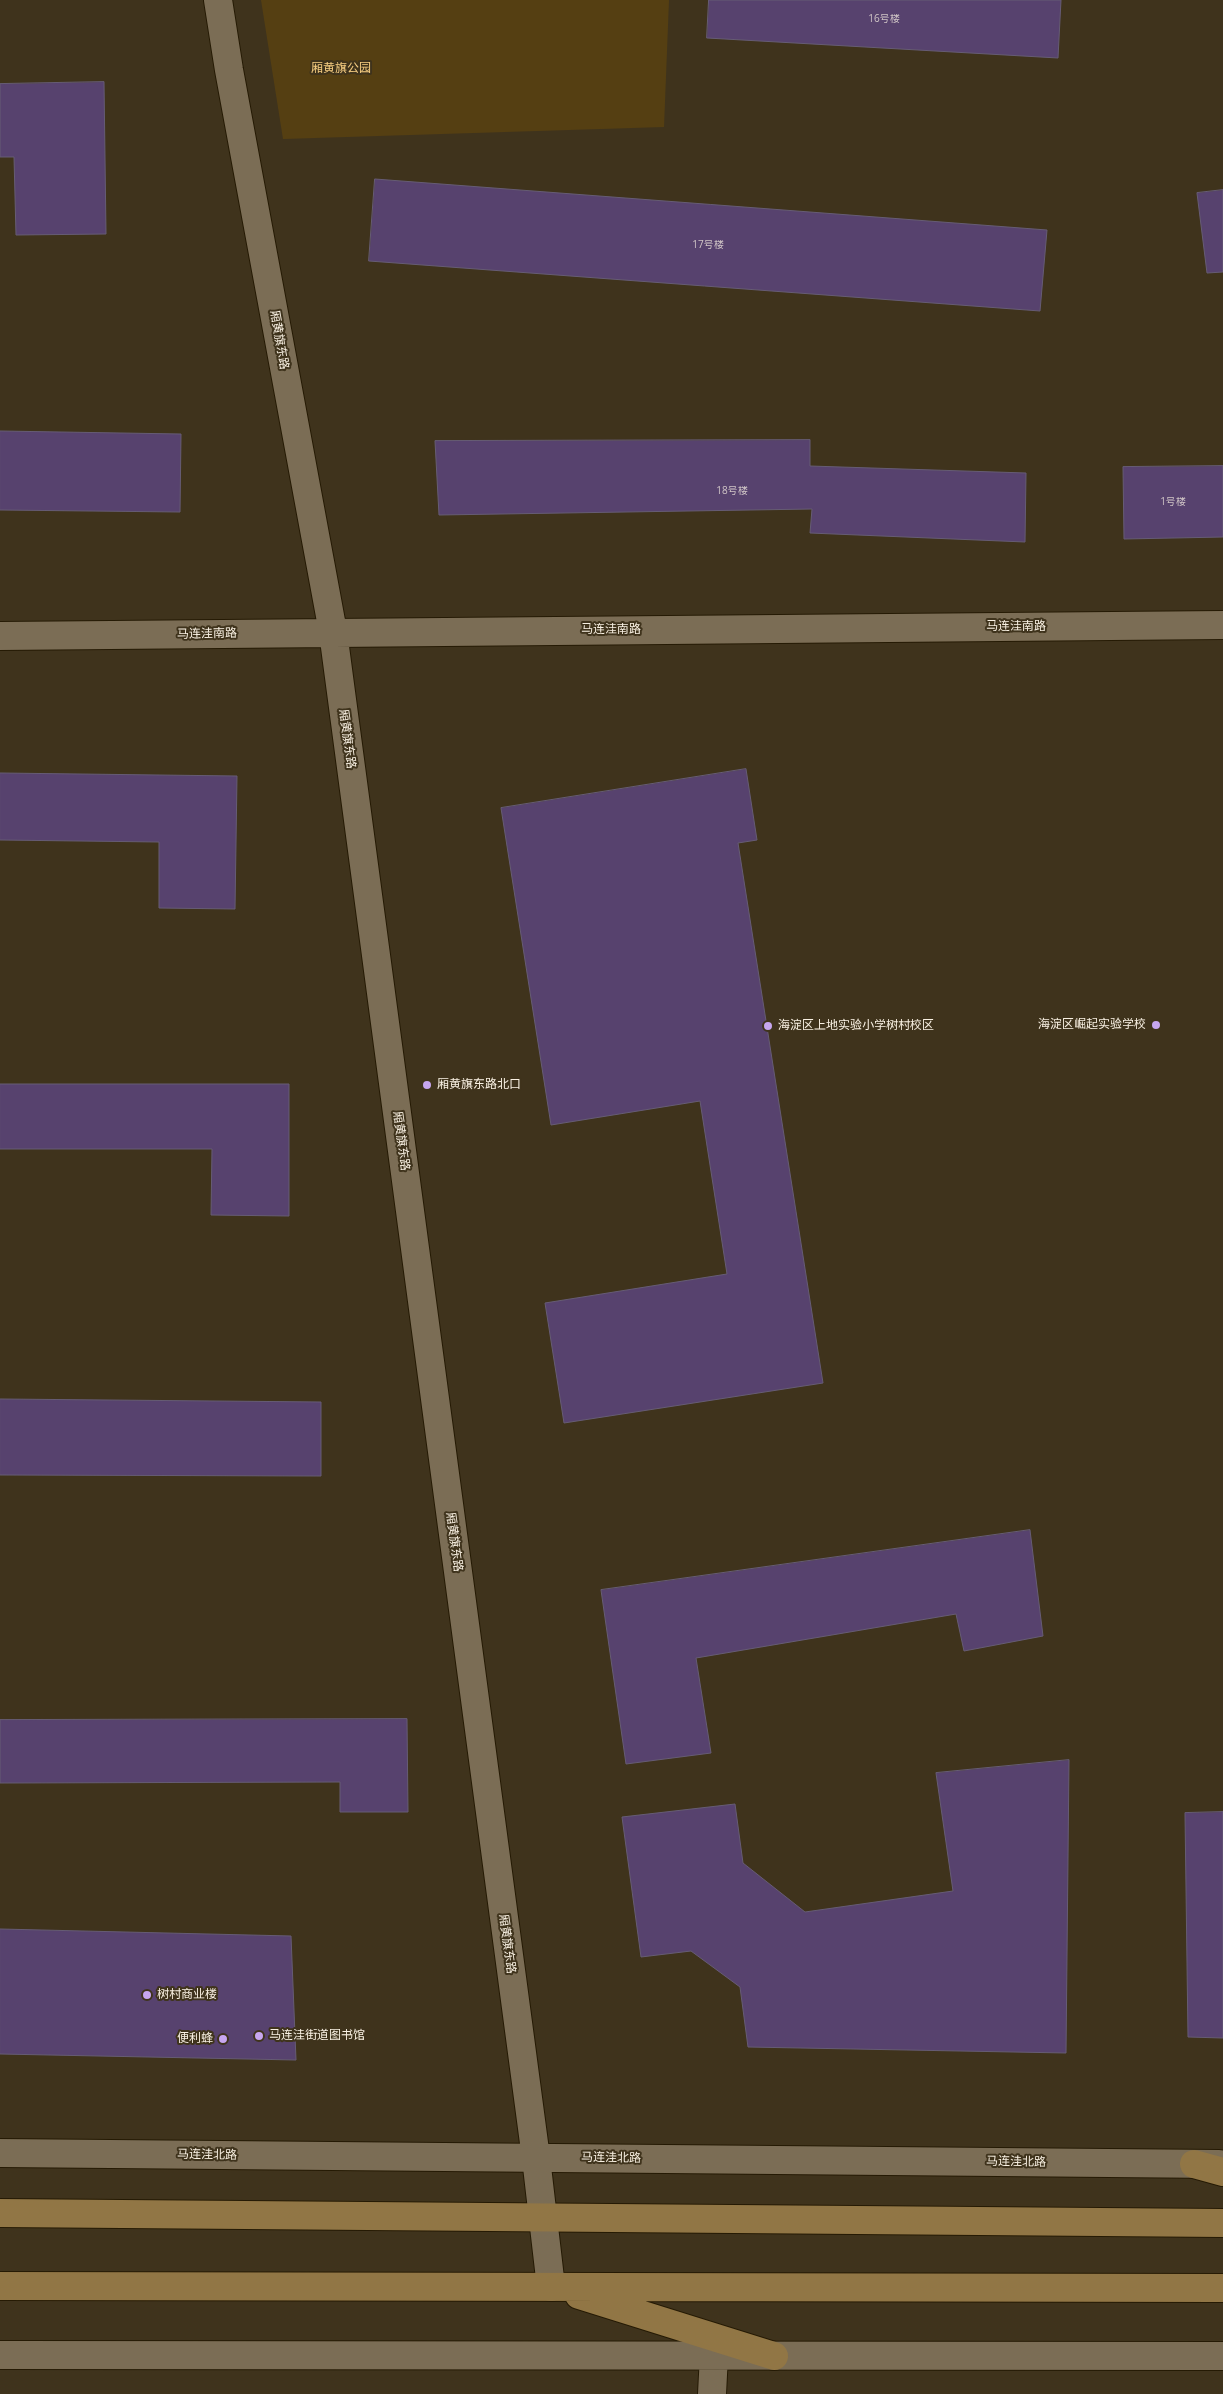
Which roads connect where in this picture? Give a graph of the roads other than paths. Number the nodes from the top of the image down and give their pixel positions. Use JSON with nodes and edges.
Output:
{"nodes":[{"id":1,"x":218,"y":0,"type":"edge"},
{"id":2,"x":1223,"y":625,"type":"edge"},
{"id":3,"x":333,"y":632,"type":"junction"},
{"id":4,"x":0,"y":636,"type":"edge"},
{"id":5,"x":0,"y":2153,"type":"edge"},
{"id":6,"x":536,"y":2158,"type":"junction"},
{"id":7,"x":1194,"y":2164,"type":"junction"},
{"id":8,"x":1223,"y":2164,"type":"edge"},
{"id":9,"x":1223,"y":2172,"type":"edge"},
{"id":10,"x":0,"y":2214,"type":"edge"},
{"id":11,"x":542,"y":2218,"type":"junction"},
{"id":12,"x":1223,"y":2223,"type":"edge"},
{"id":13,"x":0,"y":2286,"type":"edge"},
{"id":14,"x":551,"y":2287,"type":"junction"},
{"id":15,"x":1223,"y":2288,"type":"edge"},
{"id":16,"x":714,"y":2355,"type":"junction"},
{"id":17,"x":0,"y":2356,"type":"edge"},
{"id":18,"x":774,"y":2356,"type":"junction"},
{"id":19,"x":1223,"y":2356,"type":"edge"},
{"id":20,"x":712,"y":2394,"type":"edge"}],
"edges":[{"from":1,"to":3,"type":"street","name":"厢黄旗东路"},
{"from":2,"to":3,"type":"street","name":"马连洼南路"},
{"from":3,"to":4,"type":"street","name":"马连洼南路"},
{"from":3,"to":6,"type":"street","name":"厢黄旗东路"},
{"from":5,"to":6,"type":"street","name":"马连洼北路"},
{"from":6,"to":7,"type":"street","name":"马连洼北路"},
{"from":6,"to":11,"type":"street","name":"厢黄旗东路"},
{"from":7,"to":8,"type":"street","name":"马连洼北路"},
{"from":7,"to":9,"type":"main road"},
{"from":10,"to":11,"type":"main road"},
{"from":11,"to":12,"type":"main road"},
{"from":11,"to":14,"type":"street","name":"厢黄旗东路"},
{"from":13,"to":14,"type":"main road"},
{"from":14,"to":15,"type":"main road"},
{"from":14,"to":18,"type":"main road"},
{"from":16,"to":17,"type":"street"},
{"from":16,"to":18,"type":"street"},
{"from":16,"to":20,"type":"street"},
{"from":18,"to":19,"type":"street"}]}
